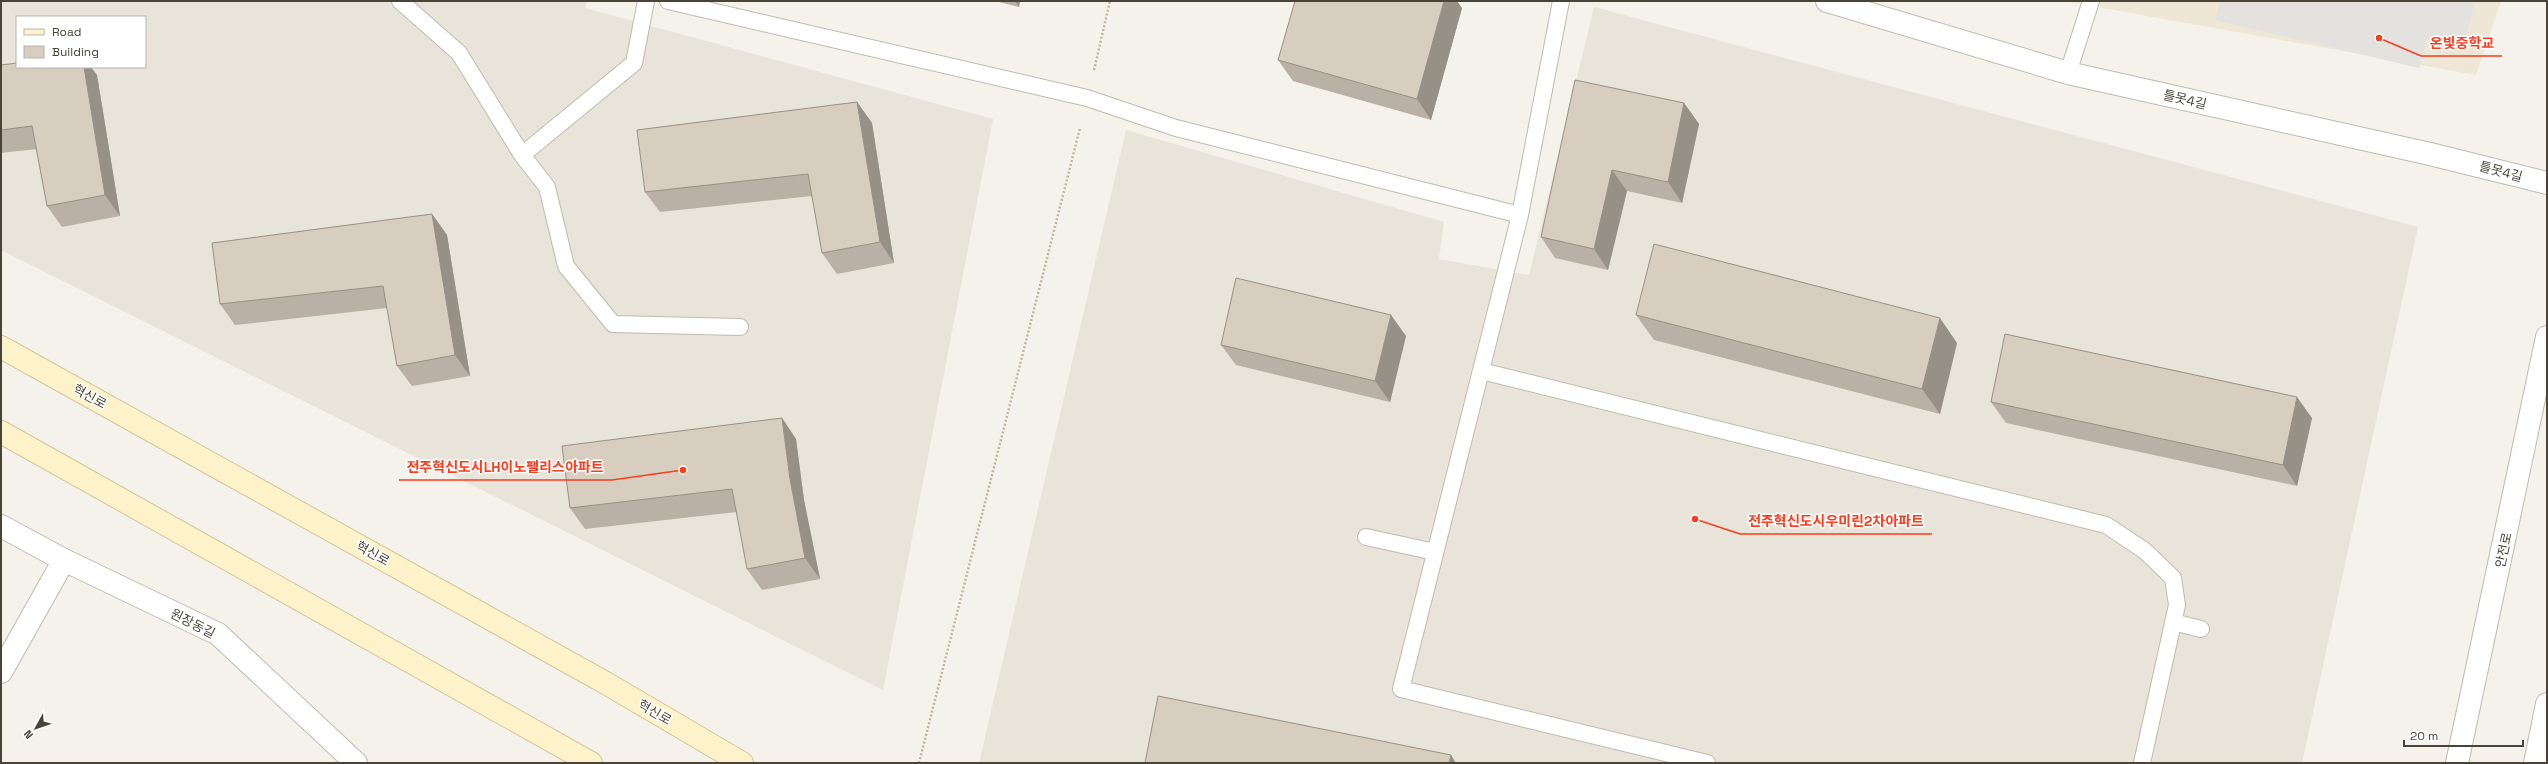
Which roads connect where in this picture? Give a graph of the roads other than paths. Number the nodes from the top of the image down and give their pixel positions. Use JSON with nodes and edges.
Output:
{"nodes":[{"id":1,"x":400,"y":1,"type":"edge"},
{"id":2,"x":646,"y":1,"type":"edge"},
{"id":3,"x":668,"y":1,"type":"edge"},
{"id":4,"x":1561,"y":1,"type":"edge"},
{"id":5,"x":1827,"y":1,"type":"edge"},
{"id":6,"x":2091,"y":1,"type":"edge"},
{"id":7,"x":2068,"y":73,"type":"junction"},
{"id":8,"x":522,"y":155,"type":"junction"},
{"id":9,"x":2547,"y":183,"type":"edge"},
{"id":10,"x":1520,"y":215,"type":"junction"},
{"id":11,"x":740,"y":327,"type":"dead end"},
{"id":12,"x":2547,"y":337,"type":"edge"},
{"id":13,"x":1,"y":347,"type":"edge"},
{"id":14,"x":1481,"y":371,"type":"junction"},
{"id":15,"x":1,"y":432,"type":"edge"},
{"id":16,"x":1,"y":526,"type":"edge"},
{"id":17,"x":1366,"y":537,"type":"dead end"},
{"id":18,"x":1435,"y":552,"type":"junction"},
{"id":19,"x":64,"y":560,"type":"junction"},
{"id":20,"x":2173,"y":622,"type":"junction"},
{"id":21,"x":2201,"y":629,"type":"dead end"},
{"id":22,"x":1,"y":672,"type":"edge"},
{"id":23,"x":2547,"y":704,"type":"edge"},
{"id":24,"x":356,"y":763,"type":"edge"},
{"id":25,"x":591,"y":763,"type":"edge"},
{"id":26,"x":742,"y":763,"type":"edge"},
{"id":27,"x":1707,"y":763,"type":"edge"},
{"id":28,"x":2142,"y":763,"type":"edge"},
{"id":29,"x":2457,"y":763,"type":"edge"},
{"id":30,"x":2535,"y":763,"type":"edge"}],
"edges":[{"from":1,"to":8,"type":"lane"},
{"from":2,"to":8,"type":"lane"},
{"from":3,"to":10,"type":"lane"},
{"from":4,"to":10,"type":"lane"},
{"from":5,"to":7,"type":"street","name":"틀못4길"},
{"from":6,"to":7,"type":"lane"},
{"from":7,"to":9,"type":"street","name":"틀못4길"},
{"from":8,"to":11,"type":"lane"},
{"from":10,"to":14,"type":"lane"},
{"from":12,"to":29,"type":"street","name":"안전로"},
{"from":13,"to":26,"type":"main road","name":"혁신로"},
{"from":14,"to":18,"type":"lane"},
{"from":14,"to":20,"type":"lane"},
{"from":15,"to":25,"type":"main road"},
{"from":16,"to":19,"type":"street","name":"원장동길"},
{"from":17,"to":18,"type":"lane"},
{"from":18,"to":27,"type":"lane"},
{"from":19,"to":22,"type":"street"},
{"from":19,"to":24,"type":"street","name":"원장동길"},
{"from":20,"to":21,"type":"lane"},
{"from":20,"to":28,"type":"lane"},
{"from":23,"to":30,"type":"street"}]}
